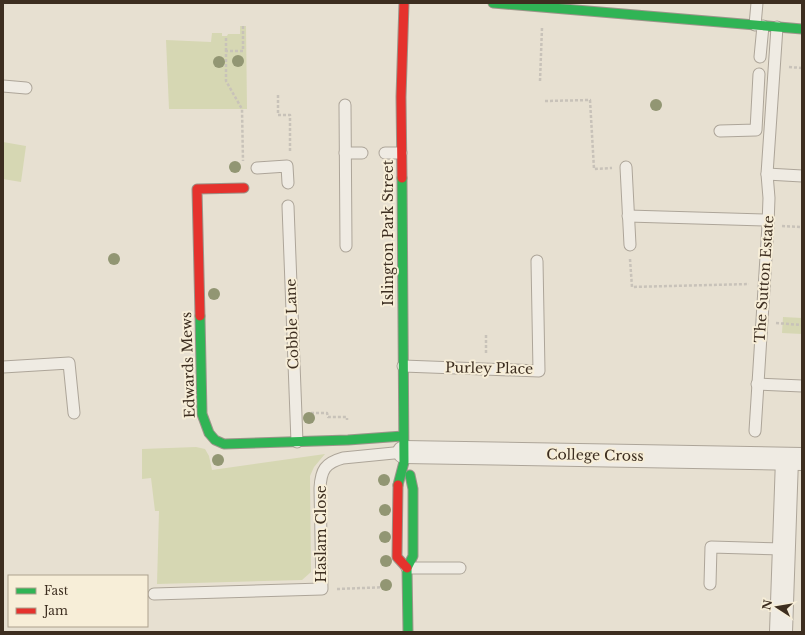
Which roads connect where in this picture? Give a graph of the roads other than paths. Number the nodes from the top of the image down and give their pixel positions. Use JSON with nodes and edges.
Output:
{"nodes":[{"id":1,"x":404,"y":3,"type":"edge"},
{"id":2,"x":493,"y":3,"type":"edge"},
{"id":3,"x":757,"y":3,"type":"edge"},
{"id":4,"x":663,"y":10,"type":"edge"},
{"id":5,"x":759,"y":26,"type":"junction"},
{"id":6,"x":777,"y":27,"type":"junction"},
{"id":7,"x":802,"y":29,"type":"edge"},
{"id":8,"x":760,"y":57,"type":"dead end"},
{"id":9,"x":759,"y":74,"type":"dead end"},
{"id":10,"x":3,"y":86,"type":"edge"},
{"id":11,"x":26,"y":88,"type":"dead end"},
{"id":12,"x":345,"y":105,"type":"dead end"},
{"id":13,"x":720,"y":130,"type":"dead end"},
{"id":14,"x":346,"y":153,"type":"junction"},
{"id":15,"x":362,"y":153,"type":"dead end"},
{"id":16,"x":385,"y":153,"type":"dead end"},
{"id":17,"x":401,"y":153,"type":"junction"},
{"id":18,"x":626,"y":167,"type":"road end"},
{"id":19,"x":257,"y":168,"type":"dead end"},
{"id":20,"x":766,"y":174,"type":"junction"},
{"id":21,"x":802,"y":176,"type":"edge"},
{"id":22,"x":288,"y":183,"type":"dead end"},
{"id":23,"x":244,"y":188,"type":"road end"},
{"id":24,"x":288,"y":206,"type":"dead end"},
{"id":25,"x":628,"y":216,"type":"junction"},
{"id":26,"x":768,"y":220,"type":"junction"},
{"id":27,"x":630,"y":245,"type":"road end"},
{"id":28,"x":346,"y":246,"type":"dead end"},
{"id":29,"x":537,"y":261,"type":"dead end"},
{"id":30,"x":403,"y":366,"type":"junction"},
{"id":31,"x":3,"y":367,"type":"edge"},
{"id":32,"x":757,"y":384,"type":"junction"},
{"id":33,"x":802,"y":386,"type":"edge"},
{"id":34,"x":74,"y":413,"type":"dead end"},
{"id":35,"x":755,"y":431,"type":"dead end"},
{"id":36,"x":297,"y":442,"type":"junction"},
{"id":37,"x":404,"y":450,"type":"junction"},
{"id":38,"x":794,"y":459,"type":"edge"},
{"id":39,"x":397,"y":512,"type":"junction"},
{"id":40,"x":413,"y":530,"type":"junction"},
{"id":41,"x":784,"y":549,"type":"junction"},
{"id":42,"x":407,"y":568,"type":"junction"},
{"id":43,"x":460,"y":568,"type":"dead end"},
{"id":44,"x":710,"y":584,"type":"dead end"},
{"id":45,"x":154,"y":594,"type":"dead end"},
{"id":46,"x":408,"y":632,"type":"edge"},
{"id":47,"x":781,"y":632,"type":"edge"}],
"edges":[{"from":1,"to":17,"type":"main road","name":"Islington Park Street"},
{"from":2,"to":4,"type":"main road"},
{"from":3,"to":5,"type":"lane"},
{"from":4,"to":5,"type":"main road"},
{"from":5,"to":6,"type":"main road"},
{"from":5,"to":8,"type":"lane"},
{"from":6,"to":7,"type":"main road"},
{"from":6,"to":20,"type":"lane","name":"The Sutton Estate"},
{"from":9,"to":13,"type":"lane"},
{"from":10,"to":11,"type":"lane"},
{"from":12,"to":14,"type":"lane"},
{"from":14,"to":15,"type":"lane"},
{"from":14,"to":28,"type":"lane"},
{"from":16,"to":17,"type":"lane"},
{"from":17,"to":30,"type":"main road","name":"Islington Park Street"},
{"from":18,"to":25,"type":"lane"},
{"from":19,"to":22,"type":"lane"},
{"from":20,"to":21,"type":"lane"},
{"from":20,"to":26,"type":"lane","name":"The Sutton Estate"},
{"from":23,"to":36,"type":"main road","name":"Edwards Mews"},
{"from":24,"to":36,"type":"lane","name":"Cobble Lane"},
{"from":25,"to":26,"type":"lane"},
{"from":25,"to":27,"type":"lane"},
{"from":26,"to":32,"type":"lane","name":"The Sutton Estate"},
{"from":29,"to":30,"type":"lane","name":"Purley Place"},
{"from":30,"to":37,"type":"main road","name":"Islington Park Street"},
{"from":31,"to":34,"type":"lane"},
{"from":32,"to":33,"type":"lane"},
{"from":32,"to":35,"type":"lane","name":"The Sutton Estate"},
{"from":36,"to":37,"type":"main road","name":"Edwards Mews"},
{"from":37,"to":38,"type":"street","name":"College Cross"},
{"from":37,"to":39,"type":"main road","name":"Islington Park Street"},
{"from":37,"to":40,"type":"main road","name":"Islington Park Street"},
{"from":37,"to":45,"type":"lane","name":"Haslam Close"},
{"from":38,"to":41,"type":"street","name":"College Cross"},
{"from":39,"to":40,"type":"lane"},
{"from":39,"to":42,"type":"main road","name":"Islington Park Street"},
{"from":40,"to":42,"type":"main road","name":"Islington Park Street"},
{"from":41,"to":44,"type":"lane"},
{"from":41,"to":47,"type":"street","name":"College Cross"},
{"from":42,"to":43,"type":"lane"},
{"from":42,"to":46,"type":"main road","name":"Islington Park Street"}]}
